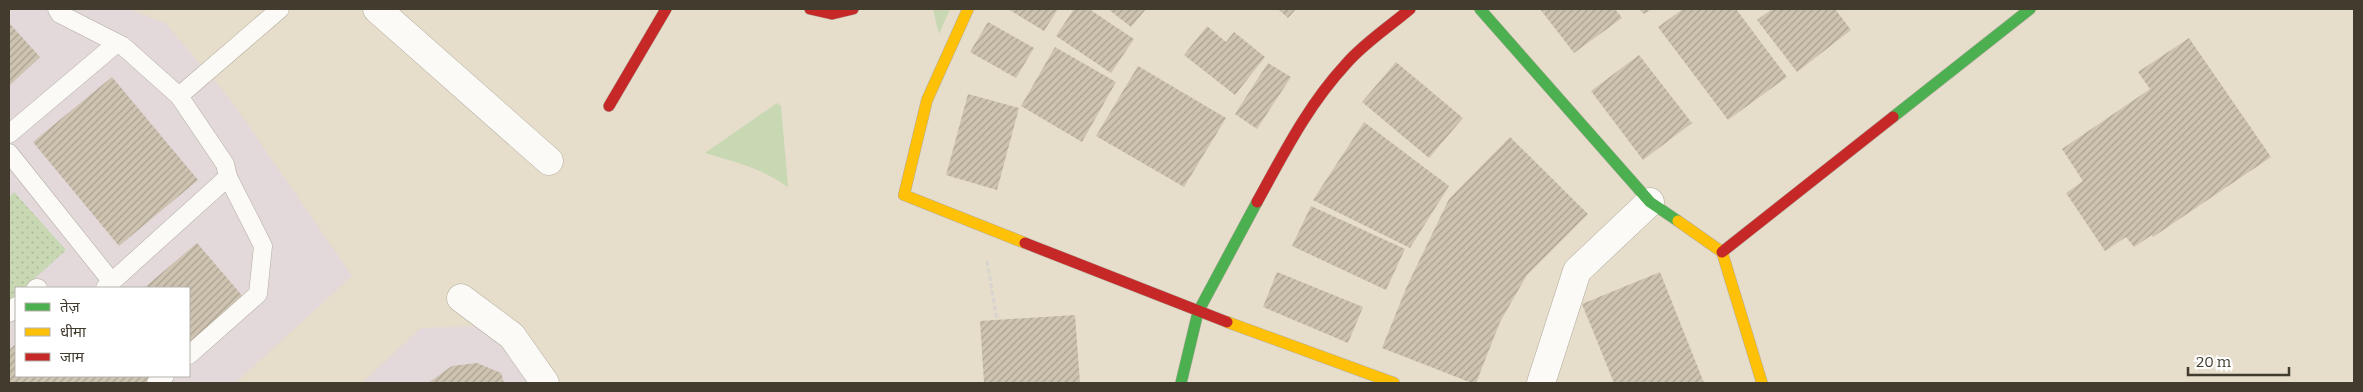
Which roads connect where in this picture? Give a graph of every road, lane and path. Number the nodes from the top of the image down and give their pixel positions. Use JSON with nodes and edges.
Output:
{"nodes":[{"id":1,"x":57,"y":9,"type":"edge"},
{"id":2,"x":280,"y":9,"type":"edge"},
{"id":3,"x":377,"y":9,"type":"edge"},
{"id":4,"x":666,"y":9,"type":"edge"},
{"id":5,"x":810,"y":9,"type":"edge"},
{"id":6,"x":853,"y":9,"type":"edge"},
{"id":7,"x":968,"y":9,"type":"edge"},
{"id":8,"x":1410,"y":9,"type":"edge"},
{"id":9,"x":1480,"y":9,"type":"edge"},
{"id":10,"x":2030,"y":9,"type":"edge"},
{"id":11,"x":116,"y":43,"type":"junction"},
{"id":12,"x":180,"y":96,"type":"junction"},
{"id":13,"x":609,"y":106,"type":"dead end"},
{"id":14,"x":9,"y":134,"type":"edge"},
{"id":15,"x":9,"y":153,"type":"edge"},
{"id":16,"x":549,"y":161,"type":"dead end"},
{"id":17,"x":228,"y":177,"type":"junction"},
{"id":18,"x":1650,"y":202,"type":"junction"},
{"id":19,"x":1722,"y":252,"type":"junction"},
{"id":20,"x":987,"y":258,"type":"dead end"},
{"id":21,"x":109,"y":285,"type":"edge"},
{"id":22,"x":461,"y":298,"type":"dead end"},
{"id":23,"x":1198,"y":312,"type":"junction"},
{"id":24,"x":997,"y":320,"type":"dead end"},
{"id":25,"x":190,"y":354,"type":"edge"},
{"id":26,"x":544,"y":383,"type":"edge"},
{"id":27,"x":1181,"y":383,"type":"edge"},
{"id":28,"x":1394,"y":383,"type":"edge"},
{"id":29,"x":1540,"y":383,"type":"edge"},
{"id":30,"x":1762,"y":383,"type":"edge"}],
"edges":[{"from":1,"to":11,"type":"lane"},
{"from":2,"to":12,"type":"lane"},
{"from":3,"to":16,"type":"street"},
{"from":4,"to":13,"type":"street"},
{"from":5,"to":6,"type":"street"},
{"from":7,"to":23,"type":"street"},
{"from":8,"to":23,"type":"street"},
{"from":9,"to":18,"type":"street"},
{"from":10,"to":19,"type":"street"},
{"from":11,"to":12,"type":"lane"},
{"from":11,"to":14,"type":"lane"},
{"from":12,"to":17,"type":"lane"},
{"from":15,"to":21,"type":"lane"},
{"from":17,"to":21,"type":"lane"},
{"from":17,"to":25,"type":"lane"},
{"from":18,"to":19,"type":"street"},
{"from":18,"to":29,"type":"street"},
{"from":19,"to":30,"type":"street"},
{"from":20,"to":24,"type":"path"},
{"from":22,"to":26,"type":"street"},
{"from":23,"to":27,"type":"street"},
{"from":23,"to":28,"type":"street"}]}
